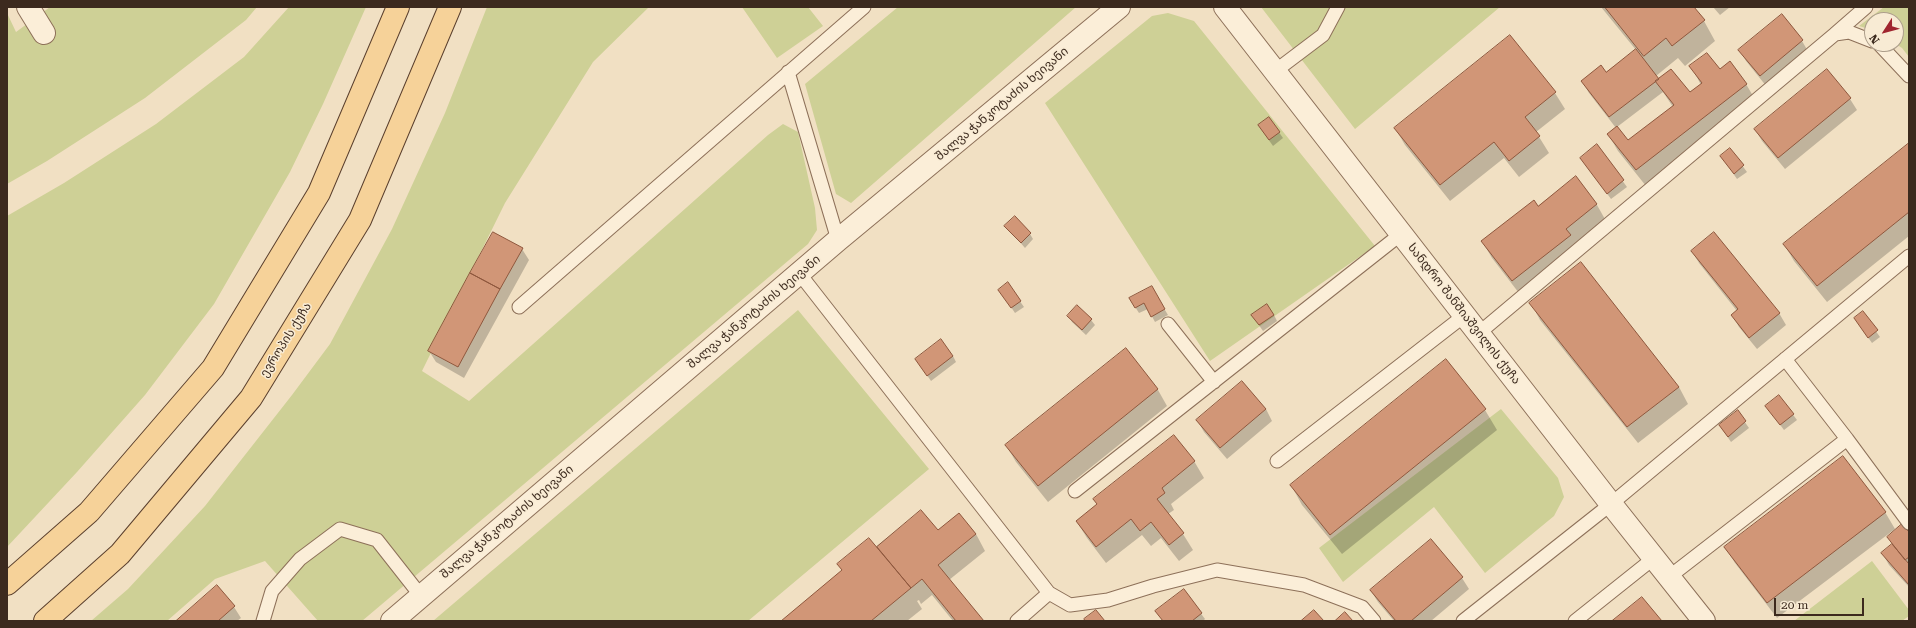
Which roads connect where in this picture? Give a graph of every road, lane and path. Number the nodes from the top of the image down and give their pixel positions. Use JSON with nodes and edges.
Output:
{"nodes":[{"id":1,"x":28,"y":7,"type":"edge"},
{"id":2,"x":398,"y":7,"type":"edge"},
{"id":3,"x":450,"y":7,"type":"edge"},
{"id":4,"x":864,"y":7,"type":"edge"},
{"id":5,"x":1100,"y":7,"type":"edge"},
{"id":6,"x":1119,"y":7,"type":"edge"},
{"id":7,"x":1224,"y":7,"type":"edge"},
{"id":8,"x":1338,"y":7,"type":"edge"},
{"id":9,"x":1866,"y":7,"type":"edge"},
{"id":10,"x":44,"y":33,"type":"dead end"},
{"id":11,"x":1835,"y":34,"type":"junction"},
{"id":12,"x":1085,"y":35,"type":"junction"},
{"id":13,"x":1864,"y":38,"type":"edge"},
{"id":14,"x":1886,"y":52,"type":"edge"},
{"id":15,"x":788,"y":72,"type":"junction"},
{"id":16,"x":1274,"y":72,"type":"junction"},
{"id":17,"x":1909,"y":76,"type":"edge"},
{"id":18,"x":1401,"y":234,"type":"junction"},
{"id":19,"x":838,"y":240,"type":"junction"},
{"id":20,"x":1909,"y":256,"type":"edge"},
{"id":21,"x":799,"y":273,"type":"junction"},
{"id":22,"x":519,"y":307,"type":"dead end"},
{"id":23,"x":1465,"y":315,"type":"junction"},
{"id":24,"x":1168,"y":324,"type":"dead end"},
{"id":25,"x":1479,"y":333,"type":"junction"},
{"id":26,"x":1785,"y":359,"type":"junction"},
{"id":27,"x":1214,"y":382,"type":"junction"},
{"id":28,"x":1847,"y":439,"type":"junction"},
{"id":29,"x":1277,"y":461,"type":"dead end"},
{"id":30,"x":1075,"y":491,"type":"dead end"},
{"id":31,"x":1611,"y":504,"type":"junction"},
{"id":32,"x":1909,"y":523,"type":"edge"},
{"id":33,"x":1654,"y":558,"type":"junction"},
{"id":34,"x":1669,"y":577,"type":"junction"},
{"id":35,"x":7,"y":584,"type":"edge"},
{"id":36,"x":1049,"y":593,"type":"junction"},
{"id":37,"x":422,"y":596,"type":"junction"},
{"id":38,"x":45,"y":621,"type":"edge"},
{"id":39,"x":263,"y":621,"type":"edge"},
{"id":40,"x":392,"y":621,"type":"edge"},
{"id":41,"x":1017,"y":621,"type":"edge"},
{"id":42,"x":1374,"y":621,"type":"edge"},
{"id":43,"x":1462,"y":621,"type":"edge"},
{"id":44,"x":1575,"y":621,"type":"edge"},
{"id":45,"x":1704,"y":621,"type":"edge"}],
"edges":[{"from":1,"to":10,"type":"street"},
{"from":2,"to":35,"type":"main road"},
{"from":3,"to":38,"type":"main road","name":"ევროპის ქუჩა"},
{"from":4,"to":15,"type":"lane"},
{"from":5,"to":12,"type":"street"},
{"from":6,"to":12,"type":"street","name":"შალვა ჭანკოტაძის ხეივანი"},
{"from":7,"to":16,"type":"street","name":"სანდრო შანშიაშვილის ქუჩა"},
{"from":8,"to":16,"type":"lane"},
{"from":9,"to":11,"type":"lane"},
{"from":11,"to":13,"type":"lane"},
{"from":11,"to":25,"type":"lane"},
{"from":12,"to":19,"type":"street","name":"შალვა ჭანკოტაძის ხეივანი"},
{"from":14,"to":17,"type":"lane"},
{"from":15,"to":19,"type":"lane"},
{"from":15,"to":22,"type":"lane"},
{"from":16,"to":18,"type":"street","name":"სანდრო შანშიაშვილის ქუჩა"},
{"from":18,"to":23,"type":"street","name":"სანდრო შანშიაშვილის ქუჩა"},
{"from":18,"to":27,"type":"lane"},
{"from":19,"to":21,"type":"street","name":"შალვა ჭანკოტაძის ხეივანი"},
{"from":20,"to":26,"type":"lane"},
{"from":21,"to":36,"type":"lane"},
{"from":21,"to":37,"type":"street","name":"შალვა ჭანკოტაძის ხეივანი"},
{"from":23,"to":25,"type":"street","name":"სანდრო შანშიაშვილის ქუჩა"},
{"from":23,"to":29,"type":"lane"},
{"from":24,"to":27,"type":"lane"},
{"from":25,"to":31,"type":"street","name":"სანდრო შანშიაშვილის ქუჩა"},
{"from":26,"to":28,"type":"lane"},
{"from":26,"to":31,"type":"lane"},
{"from":27,"to":30,"type":"lane"},
{"from":28,"to":32,"type":"lane"},
{"from":28,"to":34,"type":"lane"},
{"from":31,"to":33,"type":"street","name":"სანდრო შანშიაშვილის ქუჩა"},
{"from":31,"to":43,"type":"lane"},
{"from":33,"to":34,"type":"street","name":"სანდრო შანშიაშვილის ქუჩა"},
{"from":33,"to":44,"type":"lane"},
{"from":34,"to":45,"type":"street","name":"სანდრო შანშიაშვილის ქუჩა"},
{"from":36,"to":41,"type":"lane"},
{"from":36,"to":42,"type":"lane"},
{"from":37,"to":39,"type":"lane"},
{"from":37,"to":40,"type":"street","name":"შალვა ჭანკოტაძის ხეივანი"}]}
